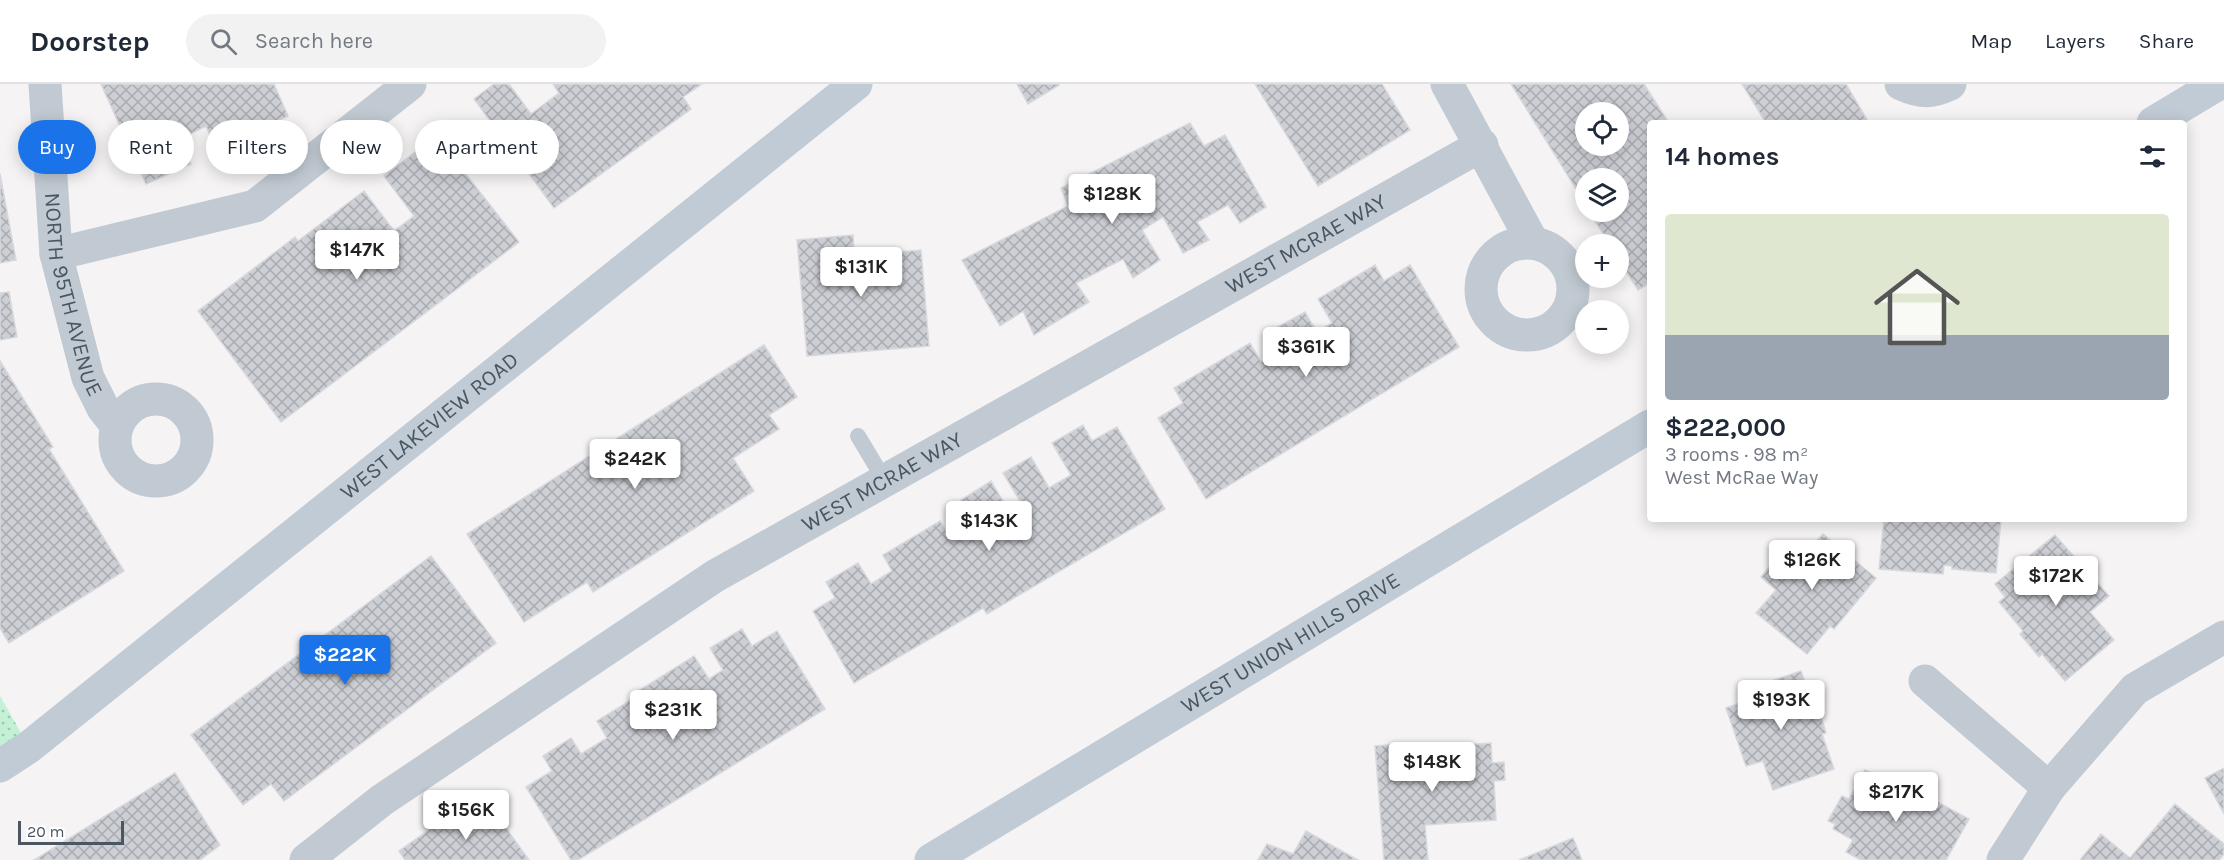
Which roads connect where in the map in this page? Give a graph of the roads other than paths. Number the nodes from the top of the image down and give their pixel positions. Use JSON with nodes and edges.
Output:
{"nodes":[{"id":1,"x":45,"y":84,"type":"edge"},
{"id":2,"x":410,"y":84,"type":"edge"},
{"id":3,"x":1447,"y":84,"type":"edge"},
{"id":4,"x":2218,"y":84,"type":"edge"},
{"id":5,"x":838,"y":90,"type":"edge"},
{"id":6,"x":2158,"y":120,"type":"edge"},
{"id":7,"x":1482,"y":145,"type":"junction"},
{"id":8,"x":1533,"y":243,"type":"dead end"},
{"id":9,"x":56,"y":254,"type":"junction"},
{"id":10,"x":117,"y":426,"type":"dead end"},
{"id":11,"x":1647,"y":428,"type":"edge"},
{"id":12,"x":858,"y":436,"type":"dead end"},
{"id":13,"x":885,"y":481,"type":"junction"},
{"id":14,"x":2224,"y":637,"type":"edge"},
{"id":15,"x":1925,"y":681,"type":"dead end"},
{"id":16,"x":0,"y":766,"type":"edge"},
{"id":17,"x":2049,"y":788,"type":"junction"},
{"id":18,"x":306,"y":860,"type":"edge"},
{"id":19,"x":931,"y":860,"type":"edge"},
{"id":20,"x":2003,"y":860,"type":"edge"}],
"edges":[{"from":1,"to":9,"type":"street","name":"NORTH 95TH AVENUE"},
{"from":2,"to":9,"type":"street"},
{"from":3,"to":7,"type":"street"},
{"from":4,"to":6,"type":"street"},
{"from":5,"to":16,"type":"street","name":"WEST LAKEVIEW ROAD"},
{"from":7,"to":8,"type":"street"},
{"from":7,"to":13,"type":"street","name":"WEST MCRAE WAY"},
{"from":9,"to":10,"type":"street","name":"NORTH 95TH AVENUE"},
{"from":11,"to":19,"type":"street","name":"WEST UNION HILLS DRIVE"},
{"from":12,"to":13,"type":"lane"},
{"from":13,"to":18,"type":"street","name":"WEST MCRAE WAY"},
{"from":14,"to":17,"type":"street"},
{"from":15,"to":17,"type":"street"},
{"from":17,"to":20,"type":"street"}]}
